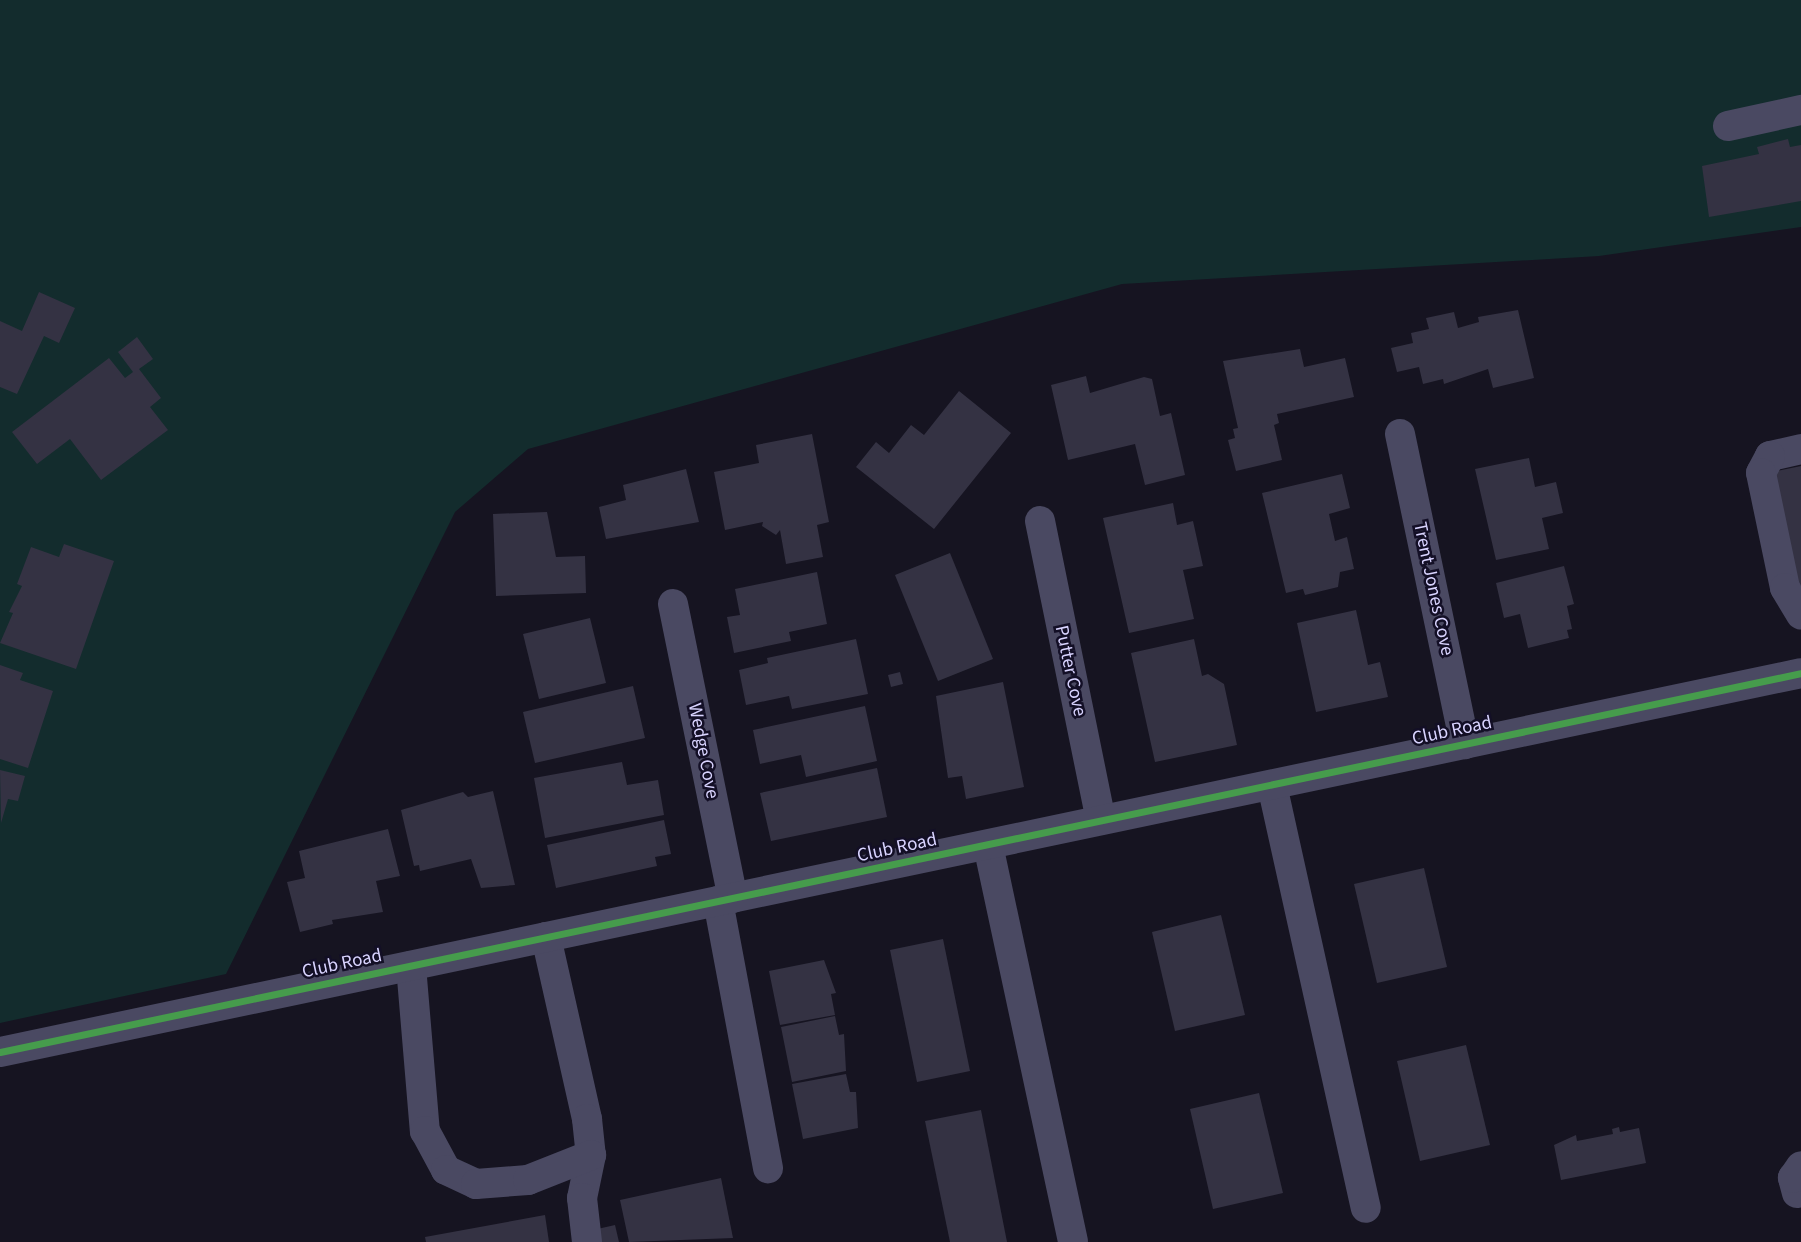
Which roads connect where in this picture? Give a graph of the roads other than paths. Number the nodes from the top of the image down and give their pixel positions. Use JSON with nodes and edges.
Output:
{"nodes":[{"id":1,"x":1801,"y":110,"type":"edge"},
{"id":2,"x":1728,"y":126,"type":"dead end"},
{"id":3,"x":1400,"y":434,"type":"dead end"},
{"id":4,"x":1801,"y":449,"type":"edge"},
{"id":5,"x":1040,"y":521,"type":"dead end"},
{"id":6,"x":673,"y":604,"type":"dead end"},
{"id":7,"x":1801,"y":615,"type":"edge"},
{"id":8,"x":1801,"y":673,"type":"edge"},
{"id":9,"x":1465,"y":744,"type":"junction"},
{"id":10,"x":1272,"y":785,"type":"junction"},
{"id":11,"x":1101,"y":820,"type":"junction"},
{"id":12,"x":988,"y":845,"type":"junction"},
{"id":13,"x":725,"y":900,"type":"junction"},
{"id":14,"x":546,"y":937,"type":"junction"},
{"id":15,"x":411,"y":966,"type":"junction"},
{"id":16,"x":0,"y":1052,"type":"edge"},
{"id":17,"x":591,"y":1155,"type":"junction"},
{"id":18,"x":768,"y":1168,"type":"dead end"},
{"id":19,"x":1366,"y":1208,"type":"dead end"},
{"id":20,"x":1073,"y":1241,"type":"edge"},
{"id":21,"x":587,"y":1242,"type":"edge"}],
"edges":[{"from":1,"to":2,"type":"street"},
{"from":3,"to":9,"type":"street","name":"Trent Jones Cove"},
{"from":4,"to":7,"type":"street"},
{"from":5,"to":11,"type":"street","name":"Putter Cove"},
{"from":6,"to":13,"type":"street","name":"Wedge Cove"},
{"from":8,"to":9,"type":"street","name":"Club Road"},
{"from":9,"to":10,"type":"street","name":"Club Road"},
{"from":10,"to":11,"type":"street","name":"Club Road"},
{"from":10,"to":19,"type":"street"},
{"from":11,"to":12,"type":"street","name":"Club Road"},
{"from":12,"to":13,"type":"street","name":"Club Road"},
{"from":12,"to":20,"type":"street"},
{"from":13,"to":14,"type":"street","name":"Club Road"},
{"from":13,"to":18,"type":"street","name":"Wedge Cove"},
{"from":14,"to":15,"type":"street","name":"Club Road"},
{"from":14,"to":17,"type":"street"},
{"from":15,"to":16,"type":"street","name":"Club Road"},
{"from":15,"to":17,"type":"street"},
{"from":17,"to":21,"type":"street"}]}
